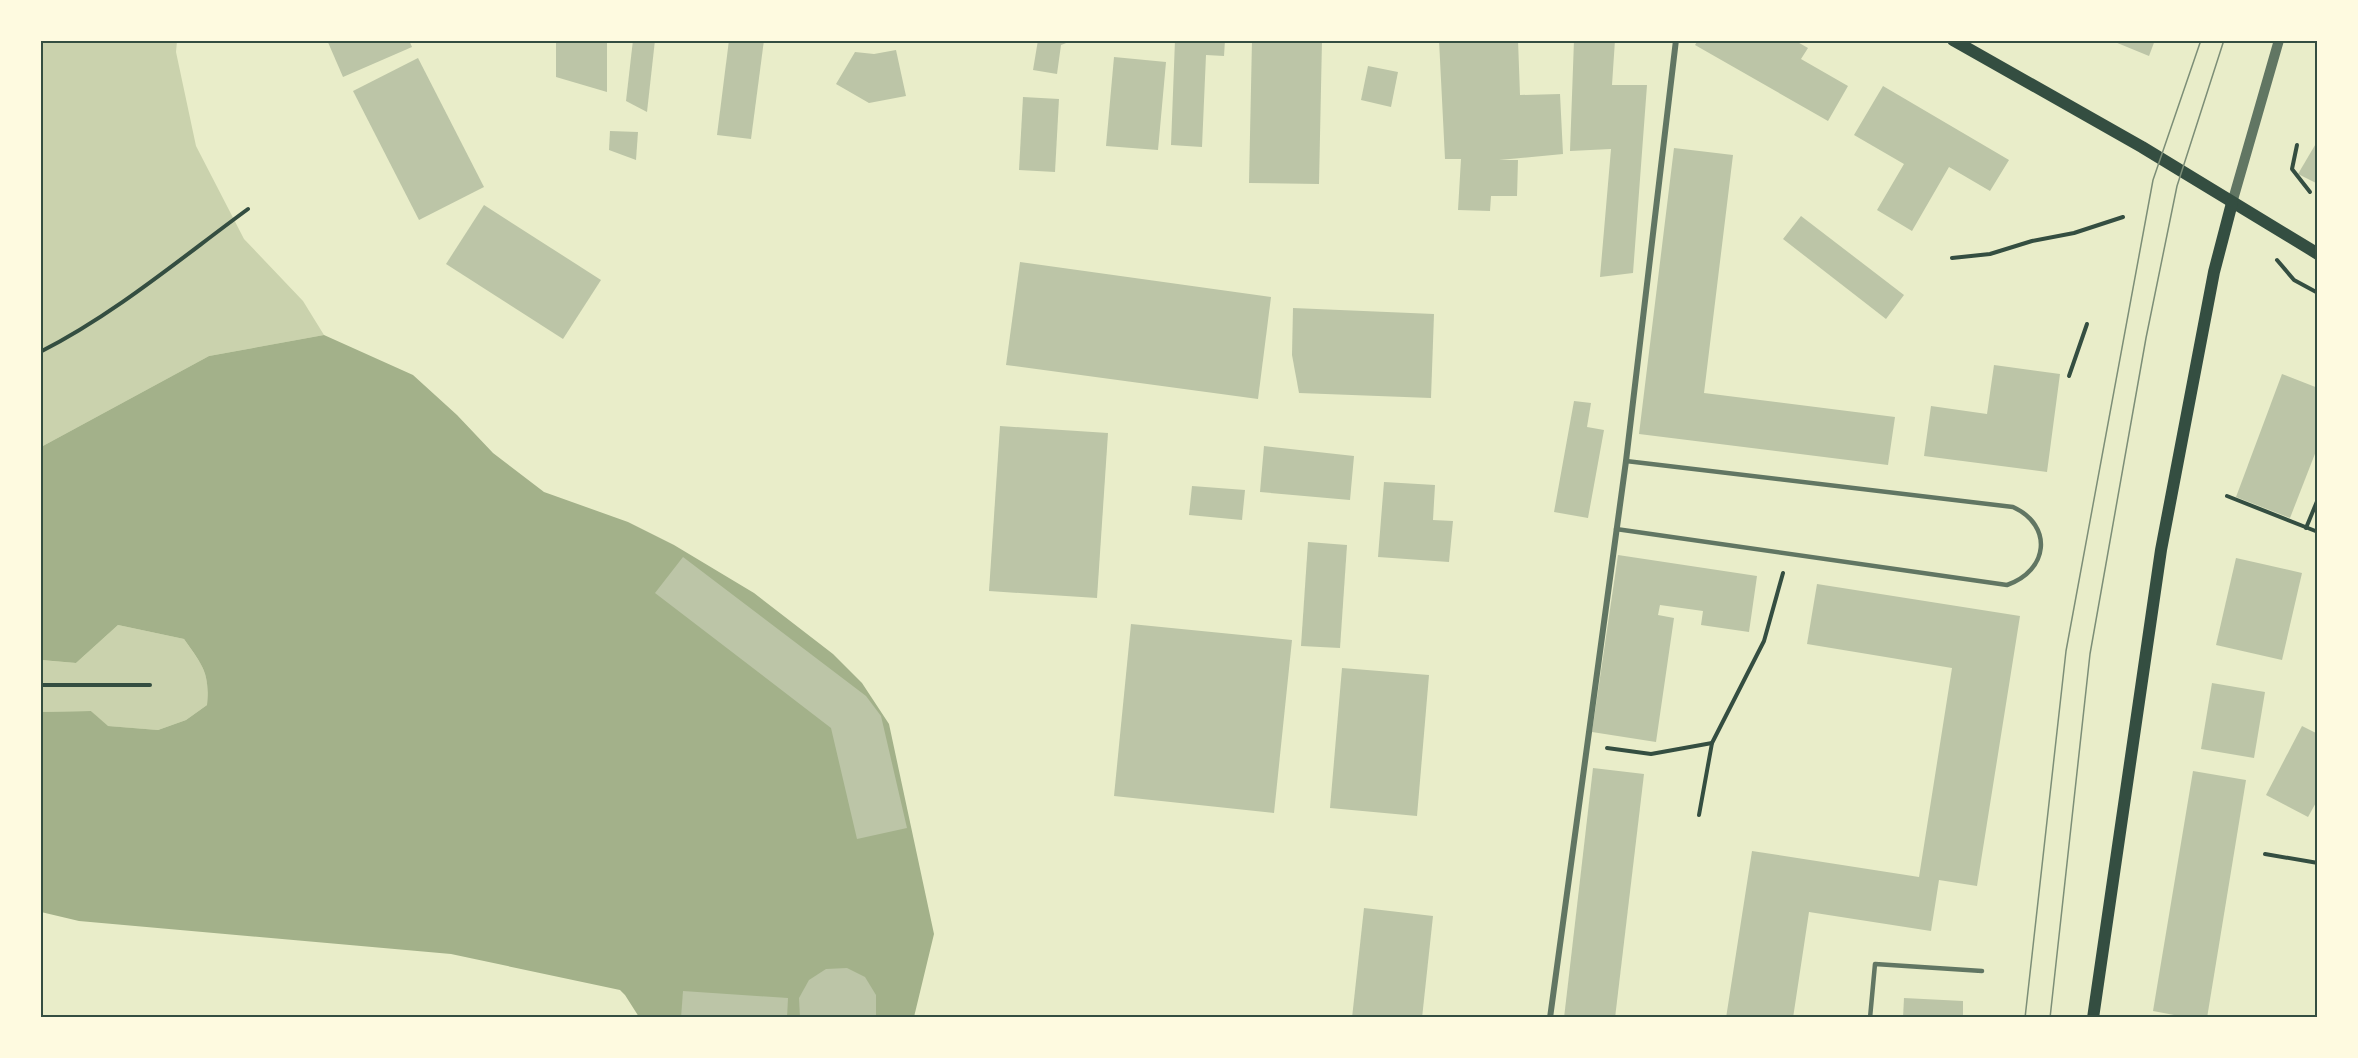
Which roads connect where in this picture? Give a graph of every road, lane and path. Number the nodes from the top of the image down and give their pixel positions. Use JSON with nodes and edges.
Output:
{"nodes":[{"id":1,"x":1676,"y":40,"type":"edge"},
{"id":2,"x":1953,"y":40,"type":"edge"},
{"id":3,"x":2279,"y":40,"type":"edge"},
{"id":4,"x":2296,"y":145,"type":"dead end"},
{"id":5,"x":2310,"y":192,"type":"dead end"},
{"id":6,"x":2232,"y":203,"type":"junction"},
{"id":7,"x":248,"y":209,"type":"dead end"},
{"id":8,"x":2123,"y":217,"type":"dead end"},
{"id":9,"x":2318,"y":254,"type":"edge"},
{"id":10,"x":1952,"y":258,"type":"dead end"},
{"id":11,"x":2087,"y":324,"type":"dead end"},
{"id":12,"x":40,"y":352,"type":"edge"},
{"id":13,"x":2069,"y":376,"type":"dead end"},
{"id":14,"x":1626,"y":461,"type":"junction"},
{"id":15,"x":2227,"y":496,"type":"dead end"},
{"id":16,"x":2318,"y":499,"type":"edge"},
{"id":17,"x":2306,"y":528,"type":"junction"},
{"id":18,"x":1616,"y":529,"type":"junction"},
{"id":19,"x":2318,"y":532,"type":"edge"},
{"id":20,"x":1788,"y":554,"type":"junction"},
{"id":21,"x":40,"y":684,"type":"edge"},
{"id":22,"x":150,"y":685,"type":"dead end"},
{"id":23,"x":1712,"y":743,"type":"junction"},
{"id":24,"x":1587,"y":746,"type":"junction"},
{"id":25,"x":1700,"y":814,"type":"dead end"},
{"id":26,"x":2265,"y":854,"type":"dead end"},
{"id":27,"x":2318,"y":863,"type":"edge"},
{"id":28,"x":1982,"y":971,"type":"dead end"},
{"id":29,"x":1550,"y":1017,"type":"edge"},
{"id":30,"x":1870,"y":1017,"type":"edge"},
{"id":31,"x":2093,"y":1017,"type":"edge"}],
"edges":[{"from":1,"to":14,"type":"street"},
{"from":2,"to":6,"type":"main road"},
{"from":3,"to":6,"type":"street"},
{"from":4,"to":5,"type":"path"},
{"from":6,"to":9,"type":"main road"},
{"from":6,"to":31,"type":"main road"},
{"from":7,"to":12,"type":"path"},
{"from":8,"to":10,"type":"path"},
{"from":11,"to":13,"type":"path"},
{"from":14,"to":18,"type":"street"},
{"from":14,"to":20,"type":"lane"},
{"from":15,"to":17,"type":"path"},
{"from":16,"to":17,"type":"path"},
{"from":17,"to":19,"type":"path"},
{"from":18,"to":20,"type":"lane"},
{"from":18,"to":24,"type":"street"},
{"from":20,"to":23,"type":"path"},
{"from":21,"to":22,"type":"path"},
{"from":23,"to":24,"type":"path"},
{"from":23,"to":25,"type":"path"},
{"from":24,"to":29,"type":"street"},
{"from":26,"to":27,"type":"path"},
{"from":28,"to":30,"type":"lane"}]}
